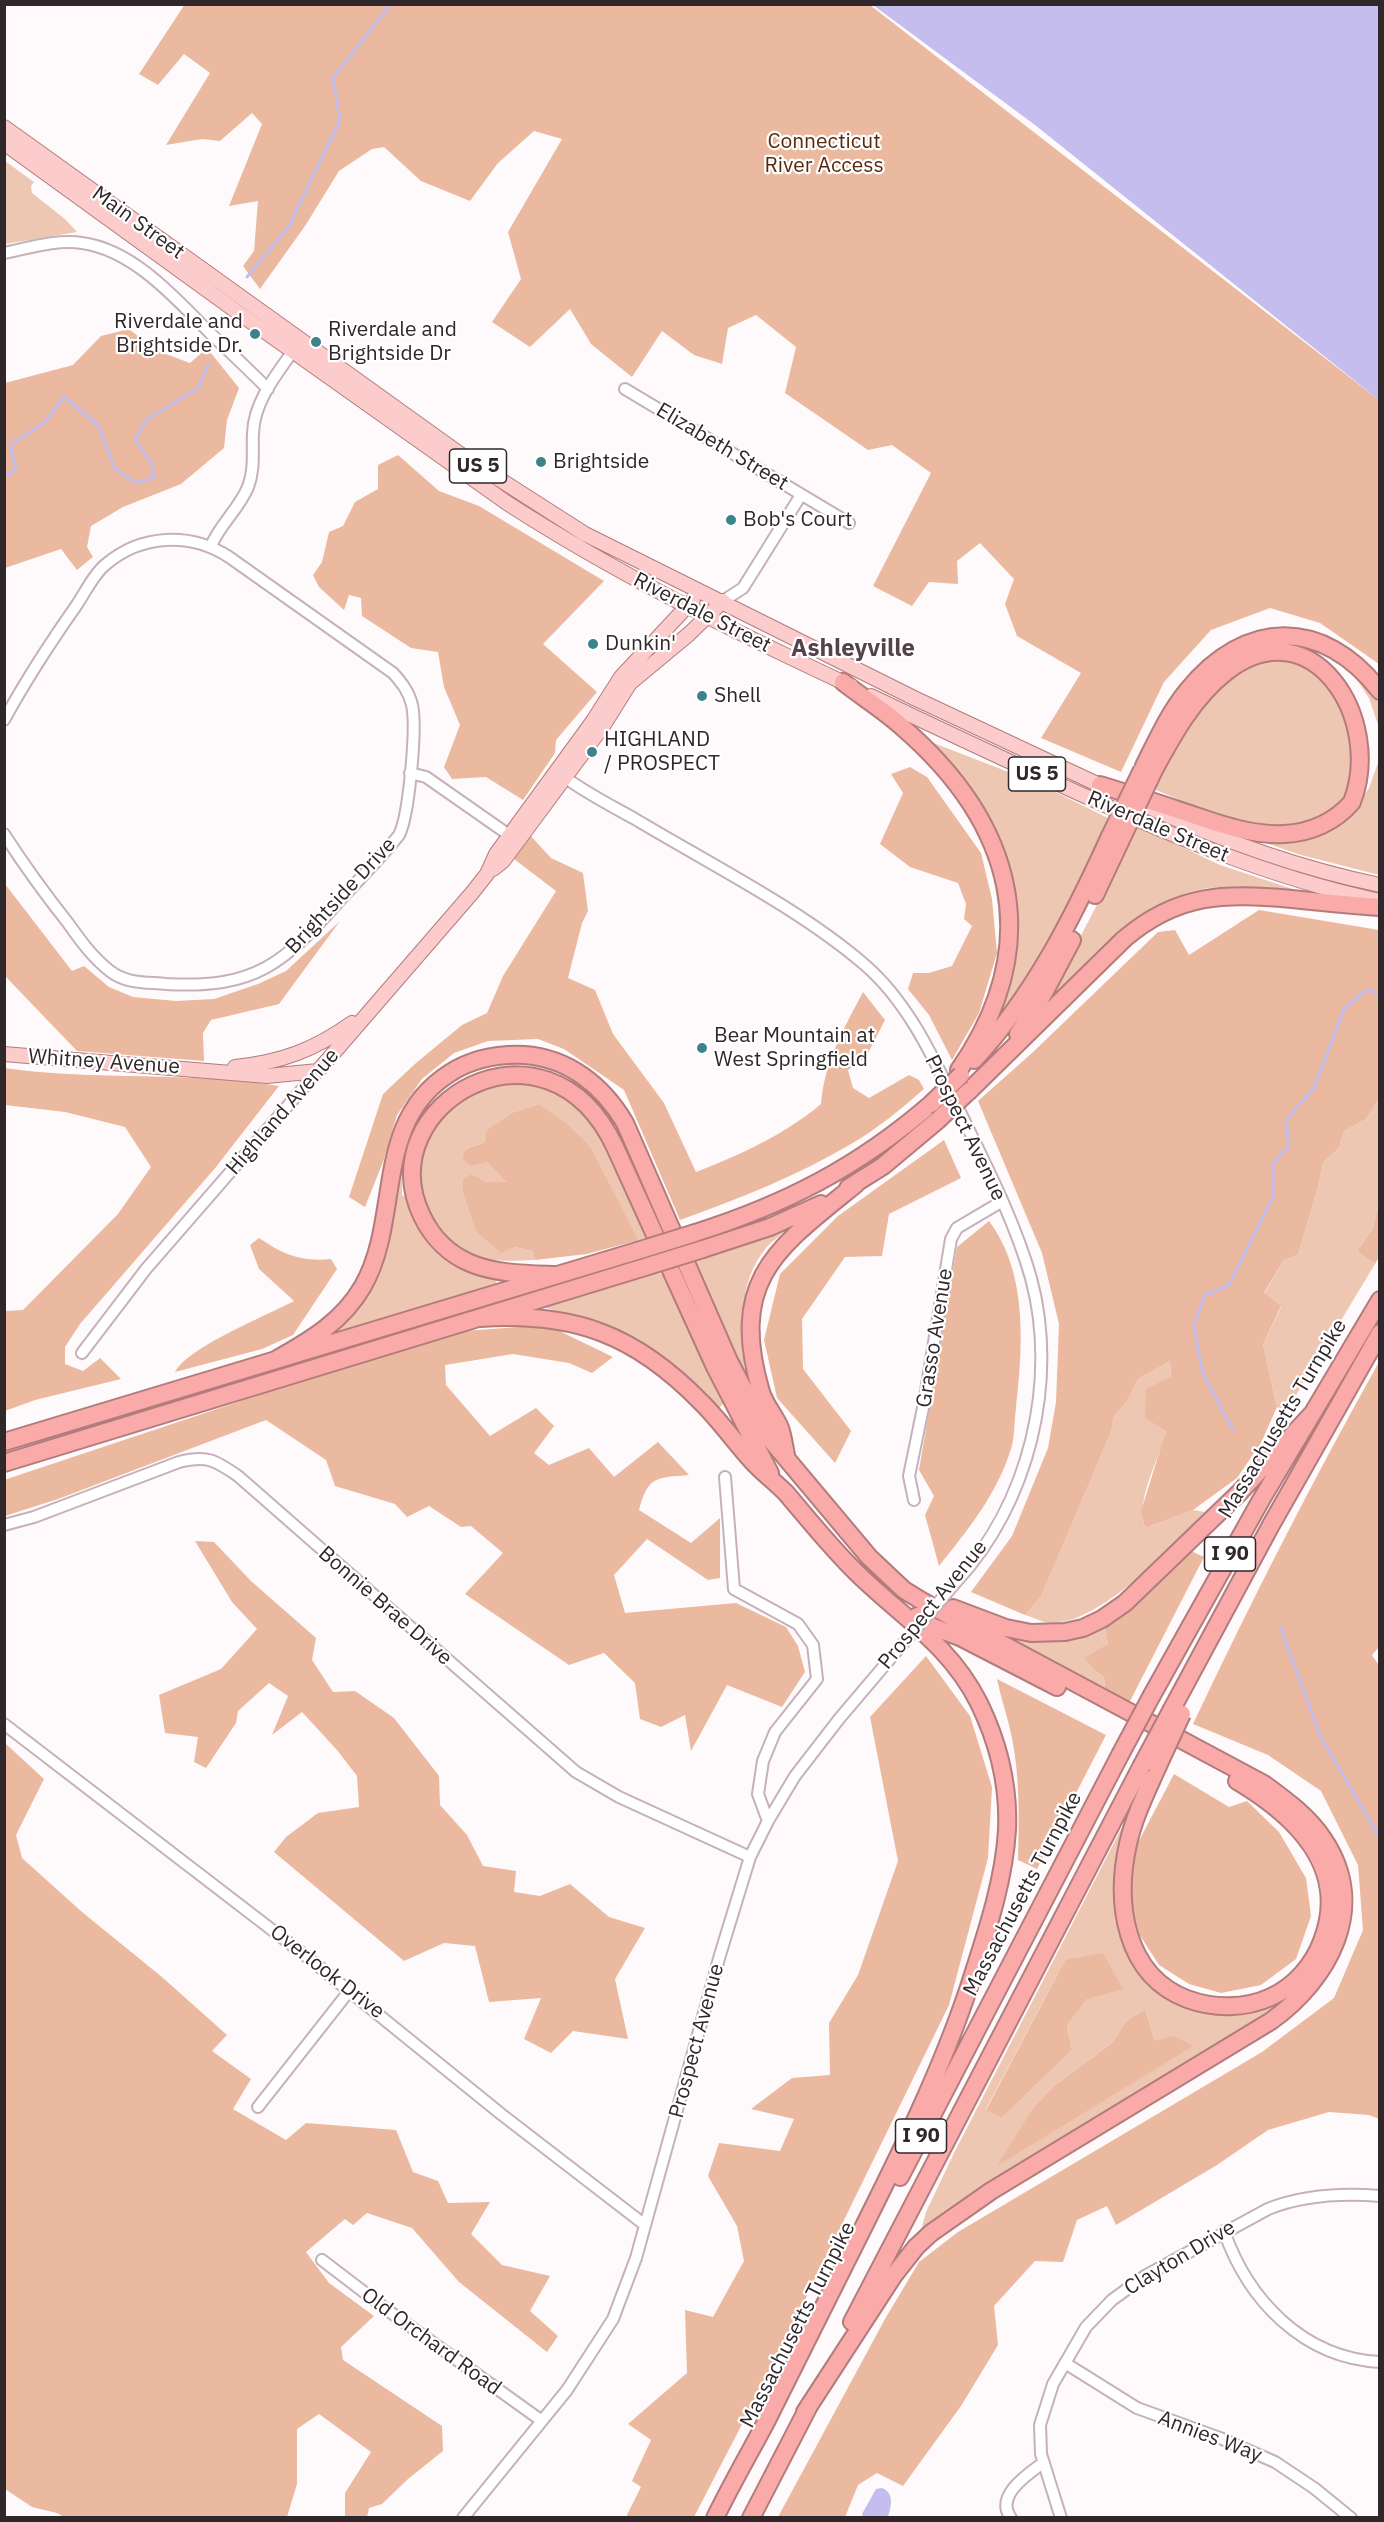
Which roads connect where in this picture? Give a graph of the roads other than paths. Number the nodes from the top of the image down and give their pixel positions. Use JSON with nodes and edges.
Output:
{"nodes":[{"id":1,"x":4,"y":127,"type":"edge"},
{"id":2,"x":4,"y":143,"type":"edge"},
{"id":3,"x":4,"y":253,"type":"edge"},
{"id":4,"x":272,"y":319,"type":"joint"},
{"id":5,"x":264,"y":331,"type":"joint"},
{"id":6,"x":293,"y":351,"type":"junction"},
{"id":7,"x":268,"y":389,"type":"junction"},
{"id":8,"x":625,"y":390,"type":"dead end"},
{"id":9,"x":801,"y":495,"type":"junction"},
{"id":10,"x":849,"y":524,"type":"dead end"},
{"id":11,"x":211,"y":546,"type":"junction"},
{"id":12,"x":699,"y":590,"type":"junction"},
{"id":13,"x":723,"y":601,"type":"junction"},
{"id":14,"x":689,"y":607,"type":"junction"},
{"id":15,"x":706,"y":617,"type":"junction"},
{"id":16,"x":843,"y":682,"type":"junction"},
{"id":17,"x":1380,"y":691,"type":"edge"},
{"id":18,"x":4,"y":720,"type":"edge"},
{"id":19,"x":1149,"y":768,"type":"junction"},
{"id":20,"x":410,"y":774,"type":"junction"},
{"id":21,"x":561,"y":774,"type":"junction"},
{"id":22,"x":1100,"y":785,"type":"junction"},
{"id":23,"x":4,"y":834,"type":"edge"},
{"id":24,"x":509,"y":836,"type":"junction"},
{"id":25,"x":1115,"y":839,"type":"junction"},
{"id":26,"x":487,"y":874,"type":"junction"},
{"id":27,"x":1380,"y":885,"type":"edge"},
{"id":28,"x":1380,"y":901,"type":"edge"},
{"id":29,"x":1380,"y":907,"type":"edge"},
{"id":30,"x":369,"y":1012,"type":"junction"},
{"id":31,"x":4,"y":1054,"type":"edge"},
{"id":32,"x":297,"y":1055,"type":"junction"},
{"id":33,"x":991,"y":1068,"type":"junction"},
{"id":34,"x":203,"y":1070,"type":"junction"},
{"id":35,"x":318,"y":1071,"type":"joint"},
{"id":36,"x":960,"y":1072,"type":"junction"},
{"id":37,"x":302,"y":1081,"type":"junction"},
{"id":38,"x":856,"y":1184,"type":"junction"},
{"id":39,"x":1001,"y":1202,"type":"junction"},
{"id":40,"x":555,"y":1275,"type":"junction"},
{"id":41,"x":1380,"y":1300,"type":"edge"},
{"id":42,"x":480,"y":1318,"type":"junction"},
{"id":43,"x":1380,"y":1333,"type":"edge"},
{"id":44,"x":82,"y":1353,"type":"dead end"},
{"id":45,"x":277,"y":1359,"type":"junction"},
{"id":46,"x":1311,"y":1415,"type":"junction"},
{"id":47,"x":4,"y":1442,"type":"edge"},
{"id":48,"x":788,"y":1462,"type":"junction"},
{"id":49,"x":4,"y":1463,"type":"edge"},
{"id":50,"x":725,"y":1477,"type":"dead end"},
{"id":51,"x":774,"y":1480,"type":"junction"},
{"id":52,"x":914,"y":1500,"type":"dead end"},
{"id":53,"x":4,"y":1525,"type":"edge"},
{"id":54,"x":904,"y":1590,"type":"junction"},
{"id":55,"x":892,"y":1603,"type":"junction"},
{"id":56,"x":4,"y":1724,"type":"edge"},
{"id":57,"x":1149,"y":1767,"type":"junction"},
{"id":58,"x":768,"y":1821,"type":"junction"},
{"id":59,"x":750,"y":1857,"type":"junction"},
{"id":60,"x":350,"y":1990,"type":"junction"},
{"id":61,"x":258,"y":2107,"type":"dead end"},
{"id":62,"x":1380,"y":2196,"type":"edge"},
{"id":63,"x":645,"y":2225,"type":"junction"},
{"id":64,"x":1224,"y":2231,"type":"junction"},
{"id":65,"x":322,"y":2260,"type":"dead end"},
{"id":66,"x":1380,"y":2362,"type":"edge"},
{"id":67,"x":1065,"y":2363,"type":"junction"},
{"id":68,"x":805,"y":2412,"type":"junction"},
{"id":69,"x":542,"y":2421,"type":"junction"},
{"id":70,"x":1044,"y":2463,"type":"junction"},
{"id":71,"x":463,"y":2517,"type":"edge"},
{"id":72,"x":715,"y":2517,"type":"edge"},
{"id":73,"x":723,"y":2517,"type":"edge"},
{"id":74,"x":751,"y":2517,"type":"edge"},
{"id":75,"x":1011,"y":2517,"type":"edge"},
{"id":76,"x":1058,"y":2517,"type":"edge"},
{"id":77,"x":1351,"y":2517,"type":"edge"}],
"edges":[{"from":1,"to":4,"type":"main road","name":"Main Street","number":"US 5"},
{"from":2,"to":5,"type":"main road","name":"Main Street","number":"US 5"},
{"from":3,"to":7,"type":"street"},
{"from":4,"to":12,"type":"main road","name":"Riverdale Street","number":"US 5"},
{"from":5,"to":6,"type":"main road","name":"Riverdale Street","number":"US 5"},
{"from":6,"to":7,"type":"street"},
{"from":6,"to":14,"type":"main road","name":"Riverdale Street","number":"US 5"},
{"from":7,"to":11,"type":"street"},
{"from":8,"to":9,"type":"street","name":"Elizabeth Street"},
{"from":9,"to":10,"type":"street","name":"Elizabeth Street"},
{"from":9,"to":13,"type":"street"},
{"from":11,"to":18,"type":"street","name":"Brightside Drive"},
{"from":11,"to":20,"type":"street","name":"Brightside Drive"},
{"from":12,"to":13,"type":"main road","name":"Riverdale Street","number":"US 5"},
{"from":12,"to":14,"type":"main road","name":"Highland Avenue"},
{"from":13,"to":15,"type":"main road","name":"Highland Avenue"},
{"from":13,"to":22,"type":"main road","name":"Riverdale Street","number":"US 5"},
{"from":14,"to":15,"type":"main road","name":"Riverdale Street","number":"US 5"},
{"from":14,"to":21,"type":"main road","name":"Highland Avenue"},
{"from":15,"to":16,"type":"main road","name":"Riverdale Street","number":"US 5"},
{"from":15,"to":21,"type":"main road","name":"Highland Avenue"},
{"from":16,"to":28,"type":"main road","name":"Riverdale Street","number":"US 5"},
{"from":16,"to":36,"type":"highway"},
{"from":17,"to":19,"type":"highway"},
{"from":19,"to":22,"type":"highway"},
{"from":19,"to":25,"type":"highway","bridge":true},
{"from":20,"to":23,"type":"street","name":"Brightside Drive"},
{"from":20,"to":24,"type":"street"},
{"from":21,"to":24,"type":"main road","name":"Highland Avenue"},
{"from":21,"to":26,"type":"main road","name":"Highland Avenue"},
{"from":21,"to":39,"type":"street","name":"Prospect Avenue"},
{"from":22,"to":27,"type":"main road","name":"Riverdale Street","number":"US 5"},
{"from":24,"to":26,"type":"main road","name":"Highland Avenue"},
{"from":25,"to":33,"type":"highway"},
{"from":25,"to":36,"type":"highway"},
{"from":26,"to":30,"type":"main road","name":"Highland Avenue"},
{"from":29,"to":33,"type":"highway"},
{"from":30,"to":32,"type":"main road","name":"Whitney Avenue"},
{"from":30,"to":35,"type":"main road","name":"Highland Avenue"},
{"from":31,"to":34,"type":"main road","name":"Whitney Avenue"},
{"from":32,"to":34,"type":"main road","name":"Whitney Avenue"},
{"from":32,"to":37,"type":"main road"},
{"from":33,"to":38,"type":"highway","bridge":true},
{"from":34,"to":37,"type":"main road","name":"Whitney Avenue"},
{"from":35,"to":37,"type":"main road","name":"Whitney Avenue"},
{"from":36,"to":40,"type":"highway","bridge":true},
{"from":37,"to":44,"type":"street","name":"Highland Avenue"},
{"from":38,"to":42,"type":"highway","bridge":true},
{"from":38,"to":48,"type":"highway"},
{"from":39,"to":52,"type":"street","name":"Grasso Avenue"},
{"from":39,"to":58,"type":"street","name":"Prospect Avenue","bridge":true},
{"from":40,"to":45,"type":"highway"},
{"from":40,"to":51,"type":"highway"},
{"from":41,"to":46,"type":"highway","name":"Massachusetts Turnpike","number":"I 90"},
{"from":42,"to":49,"type":"highway"},
{"from":42,"to":51,"type":"highway"},
{"from":43,"to":57,"type":"highway","name":"Massachusetts Turnpike","number":"I 90","bridge":true},
{"from":45,"to":47,"type":"highway"},
{"from":45,"to":48,"type":"highway"},
{"from":46,"to":54,"type":"highway"},
{"from":46,"to":73,"type":"highway","name":"Massachusetts Turnpike","number":"I 90","bridge":true},
{"from":48,"to":54,"type":"highway"},
{"from":50,"to":58,"type":"street"},
{"from":51,"to":55,"type":"highway"},
{"from":53,"to":59,"type":"street","name":"Bonnie Brae Drive"},
{"from":54,"to":68,"type":"highway"},
{"from":55,"to":57,"type":"highway"},
{"from":55,"to":72,"type":"highway"},
{"from":56,"to":60,"type":"street","name":"Overlook Drive"},
{"from":57,"to":68,"type":"highway","name":"Massachusetts Turnpike","number":"I 90"},
{"from":58,"to":59,"type":"street","name":"Prospect Avenue"},
{"from":59,"to":63,"type":"street","name":"Prospect Avenue"},
{"from":60,"to":61,"type":"street"},
{"from":60,"to":63,"type":"street","name":"Overlook Drive"},
{"from":62,"to":64,"type":"street","name":"Clayton Drive"},
{"from":63,"to":69,"type":"street","name":"Prospect Avenue"},
{"from":64,"to":66,"type":"street"},
{"from":64,"to":67,"type":"street","name":"Clayton Drive"},
{"from":65,"to":69,"type":"street","name":"Old Orchard Road"},
{"from":67,"to":70,"type":"street","name":"Clayton Drive"},
{"from":67,"to":77,"type":"street","name":"Annies Way"},
{"from":68,"to":74,"type":"highway","name":"Massachusetts Turnpike","number":"I 90"},
{"from":69,"to":71,"type":"street","name":"Prospect Avenue"},
{"from":70,"to":75,"type":"street"},
{"from":70,"to":76,"type":"street","name":"Clayton Drive"}]}
